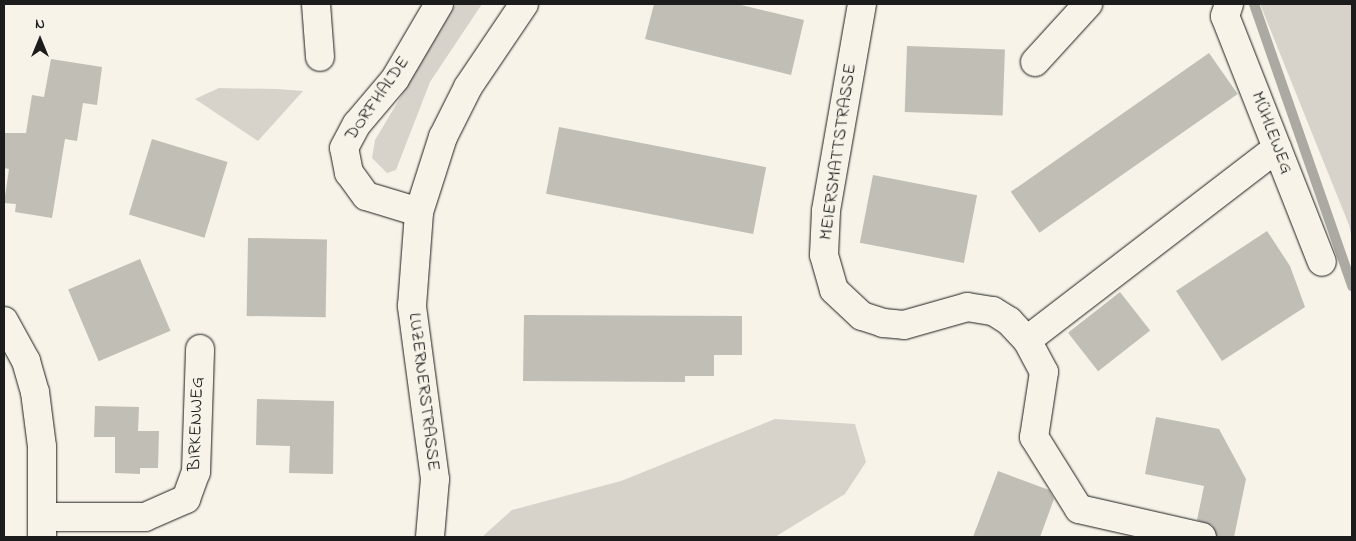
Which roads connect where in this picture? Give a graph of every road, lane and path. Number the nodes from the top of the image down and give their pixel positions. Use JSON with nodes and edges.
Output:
{"nodes":[{"id":1,"x":316,"y":4,"type":"edge"},
{"id":2,"x":524,"y":4,"type":"edge"},
{"id":3,"x":862,"y":4,"type":"edge"},
{"id":4,"x":1088,"y":4,"type":"edge"},
{"id":5,"x":1229,"y":4,"type":"edge"},
{"id":6,"x":437,"y":5,"type":"edge"},
{"id":7,"x":320,"y":57,"type":"dead end"},
{"id":8,"x":1035,"y":62,"type":"dead end"},
{"id":9,"x":1277,"y":148,"type":"junction"},
{"id":10,"x":419,"y":212,"type":"junction"},
{"id":11,"x":1322,"y":262,"type":"dead end"},
{"id":12,"x":4,"y":320,"type":"edge"},
{"id":13,"x":1027,"y":340,"type":"junction"},
{"id":14,"x":200,"y":349,"type":"dead end"},
{"id":15,"x":42,"y":527,"type":"edge"},
{"id":16,"x":430,"y":537,"type":"edge"},
{"id":17,"x":1202,"y":537,"type":"edge"}],
"edges":[{"from":1,"to":7,"type":"street"},
{"from":2,"to":10,"type":"street","name":"LUZERNERSTRASSE"},
{"from":3,"to":13,"type":"street","name":"MEIERSMATTSTRASSE"},
{"from":4,"to":8,"type":"street"},
{"from":5,"to":9,"type":"street","name":"MÜHLEWEG"},
{"from":6,"to":10,"type":"street","name":"DORFHALDE"},
{"from":9,"to":11,"type":"street","name":"MÜHLEWEG"},
{"from":9,"to":13,"type":"street"},
{"from":10,"to":16,"type":"street","name":"LUZERNERSTRASSE"},
{"from":12,"to":15,"type":"street"},
{"from":13,"to":17,"type":"street","name":"MEIERSMATTSTRASSE"},
{"from":14,"to":15,"type":"street","name":"BIRKENWEG"}]}
